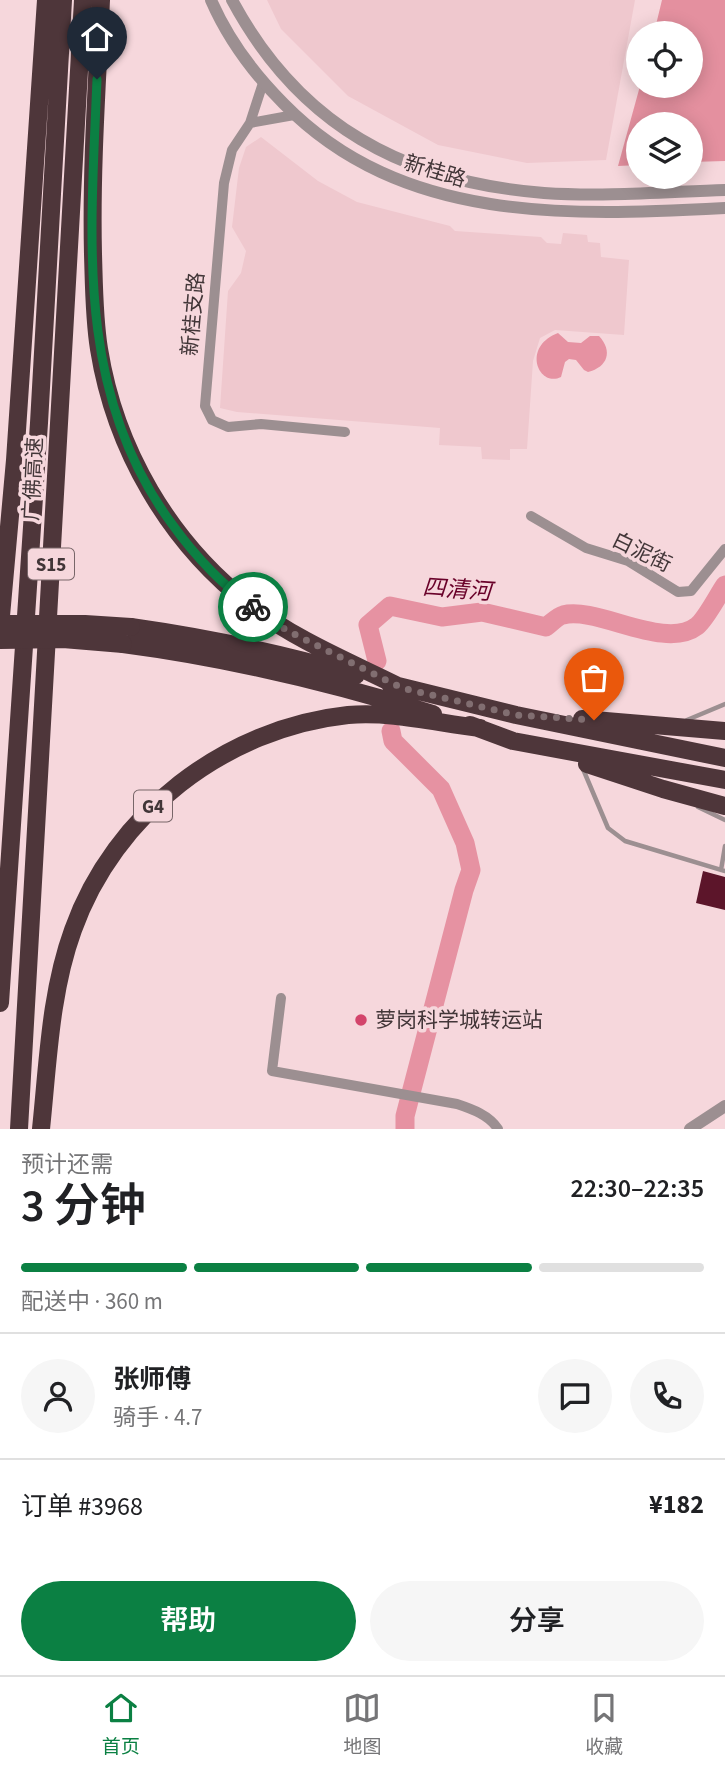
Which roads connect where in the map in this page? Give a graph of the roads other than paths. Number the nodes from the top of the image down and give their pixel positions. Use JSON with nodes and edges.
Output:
{"nodes":[{"id":1,"x":46,"y":0,"type":"edge"},
{"id":2,"x":64,"y":0,"type":"edge"},
{"id":3,"x":83,"y":0,"type":"edge"},
{"id":4,"x":101,"y":0,"type":"edge"},
{"id":5,"x":211,"y":0,"type":"edge"},
{"id":6,"x":233,"y":0,"type":"edge"},
{"id":7,"x":263,"y":83,"type":"junction"},
{"id":8,"x":294,"y":115,"type":"junction"},
{"id":9,"x":250,"y":123,"type":"junction"},
{"id":10,"x":725,"y":190,"type":"edge"},
{"id":11,"x":725,"y":208,"type":"edge"},
{"id":12,"x":345,"y":432,"type":"dead end"},
{"id":13,"x":531,"y":516,"type":"dead end"},
{"id":14,"x":725,"y":549,"type":"edge"},
{"id":15,"x":0,"y":625,"type":"edge"},
{"id":16,"x":0,"y":640,"type":"edge"},
{"id":17,"x":402,"y":688,"type":"junction"},
{"id":18,"x":725,"y":704,"type":"edge"},
{"id":19,"x":516,"y":715,"type":"junction"},
{"id":20,"x":673,"y":727,"type":"junction"},
{"id":21,"x":480,"y":728,"type":"junction"},
{"id":22,"x":725,"y":731,"type":"edge"},
{"id":23,"x":513,"y":741,"type":"junction"},
{"id":24,"x":725,"y":758,"type":"edge"},
{"id":25,"x":579,"y":762,"type":"junction"},
{"id":26,"x":725,"y":780,"type":"edge"},
{"id":27,"x":663,"y":789,"type":"junction"},
{"id":28,"x":725,"y":806,"type":"edge"},
{"id":29,"x":725,"y":820,"type":"edge"},
{"id":30,"x":725,"y":846,"type":"edge"},
{"id":31,"x":723,"y":870,"type":"edge"},
{"id":32,"x":281,"y":998,"type":"dead end"},
{"id":33,"x":0,"y":1003,"type":"edge"},
{"id":34,"x":725,"y":1105,"type":"edge"},
{"id":35,"x":19,"y":1129,"type":"edge"},
{"id":36,"x":41,"y":1129,"type":"edge"},
{"id":37,"x":498,"y":1129,"type":"edge"},
{"id":38,"x":690,"y":1129,"type":"edge"}],
"edges":[{"from":1,"to":15,"type":"highway"},
{"from":2,"to":33,"type":"highway","name":"广佛高速","number":"S15"},
{"from":3,"to":35,"type":"highway","name":"广佛高速","number":"S15"},
{"from":4,"to":17,"type":"highway"},
{"from":5,"to":7,"type":"street","name":"新桂路"},
{"from":6,"to":10,"type":"street","name":"新桂路"},
{"from":7,"to":8,"type":"street","name":"新桂路"},
{"from":7,"to":9,"type":"street","name":"新桂支路"},
{"from":8,"to":9,"type":"street"},
{"from":8,"to":11,"type":"street","name":"新桂路"},
{"from":9,"to":12,"type":"street","name":"新桂支路"},
{"from":13,"to":14,"type":"street","name":"白泥街"},
{"from":15,"to":17,"type":"highway","bridge":true},
{"from":16,"to":21,"type":"highway","bridge":true},
{"from":17,"to":19,"type":"highway"},
{"from":18,"to":20,"type":"lane"},
{"from":19,"to":20,"type":"highway"},
{"from":19,"to":24,"type":"highway"},
{"from":20,"to":22,"type":"highway"},
{"from":21,"to":23,"type":"highway","number":"G4"},
{"from":21,"to":36,"type":"highway","number":"G4"},
{"from":23,"to":25,"type":"highway"},
{"from":23,"to":26,"type":"highway","number":"G4"},
{"from":25,"to":27,"type":"highway"},
{"from":25,"to":31,"type":"lane"},
{"from":27,"to":28,"type":"highway"},
{"from":27,"to":29,"type":"lane"},
{"from":30,"to":31,"type":"lane"},
{"from":32,"to":37,"type":"street"},
{"from":34,"to":38,"type":"street"}]}
